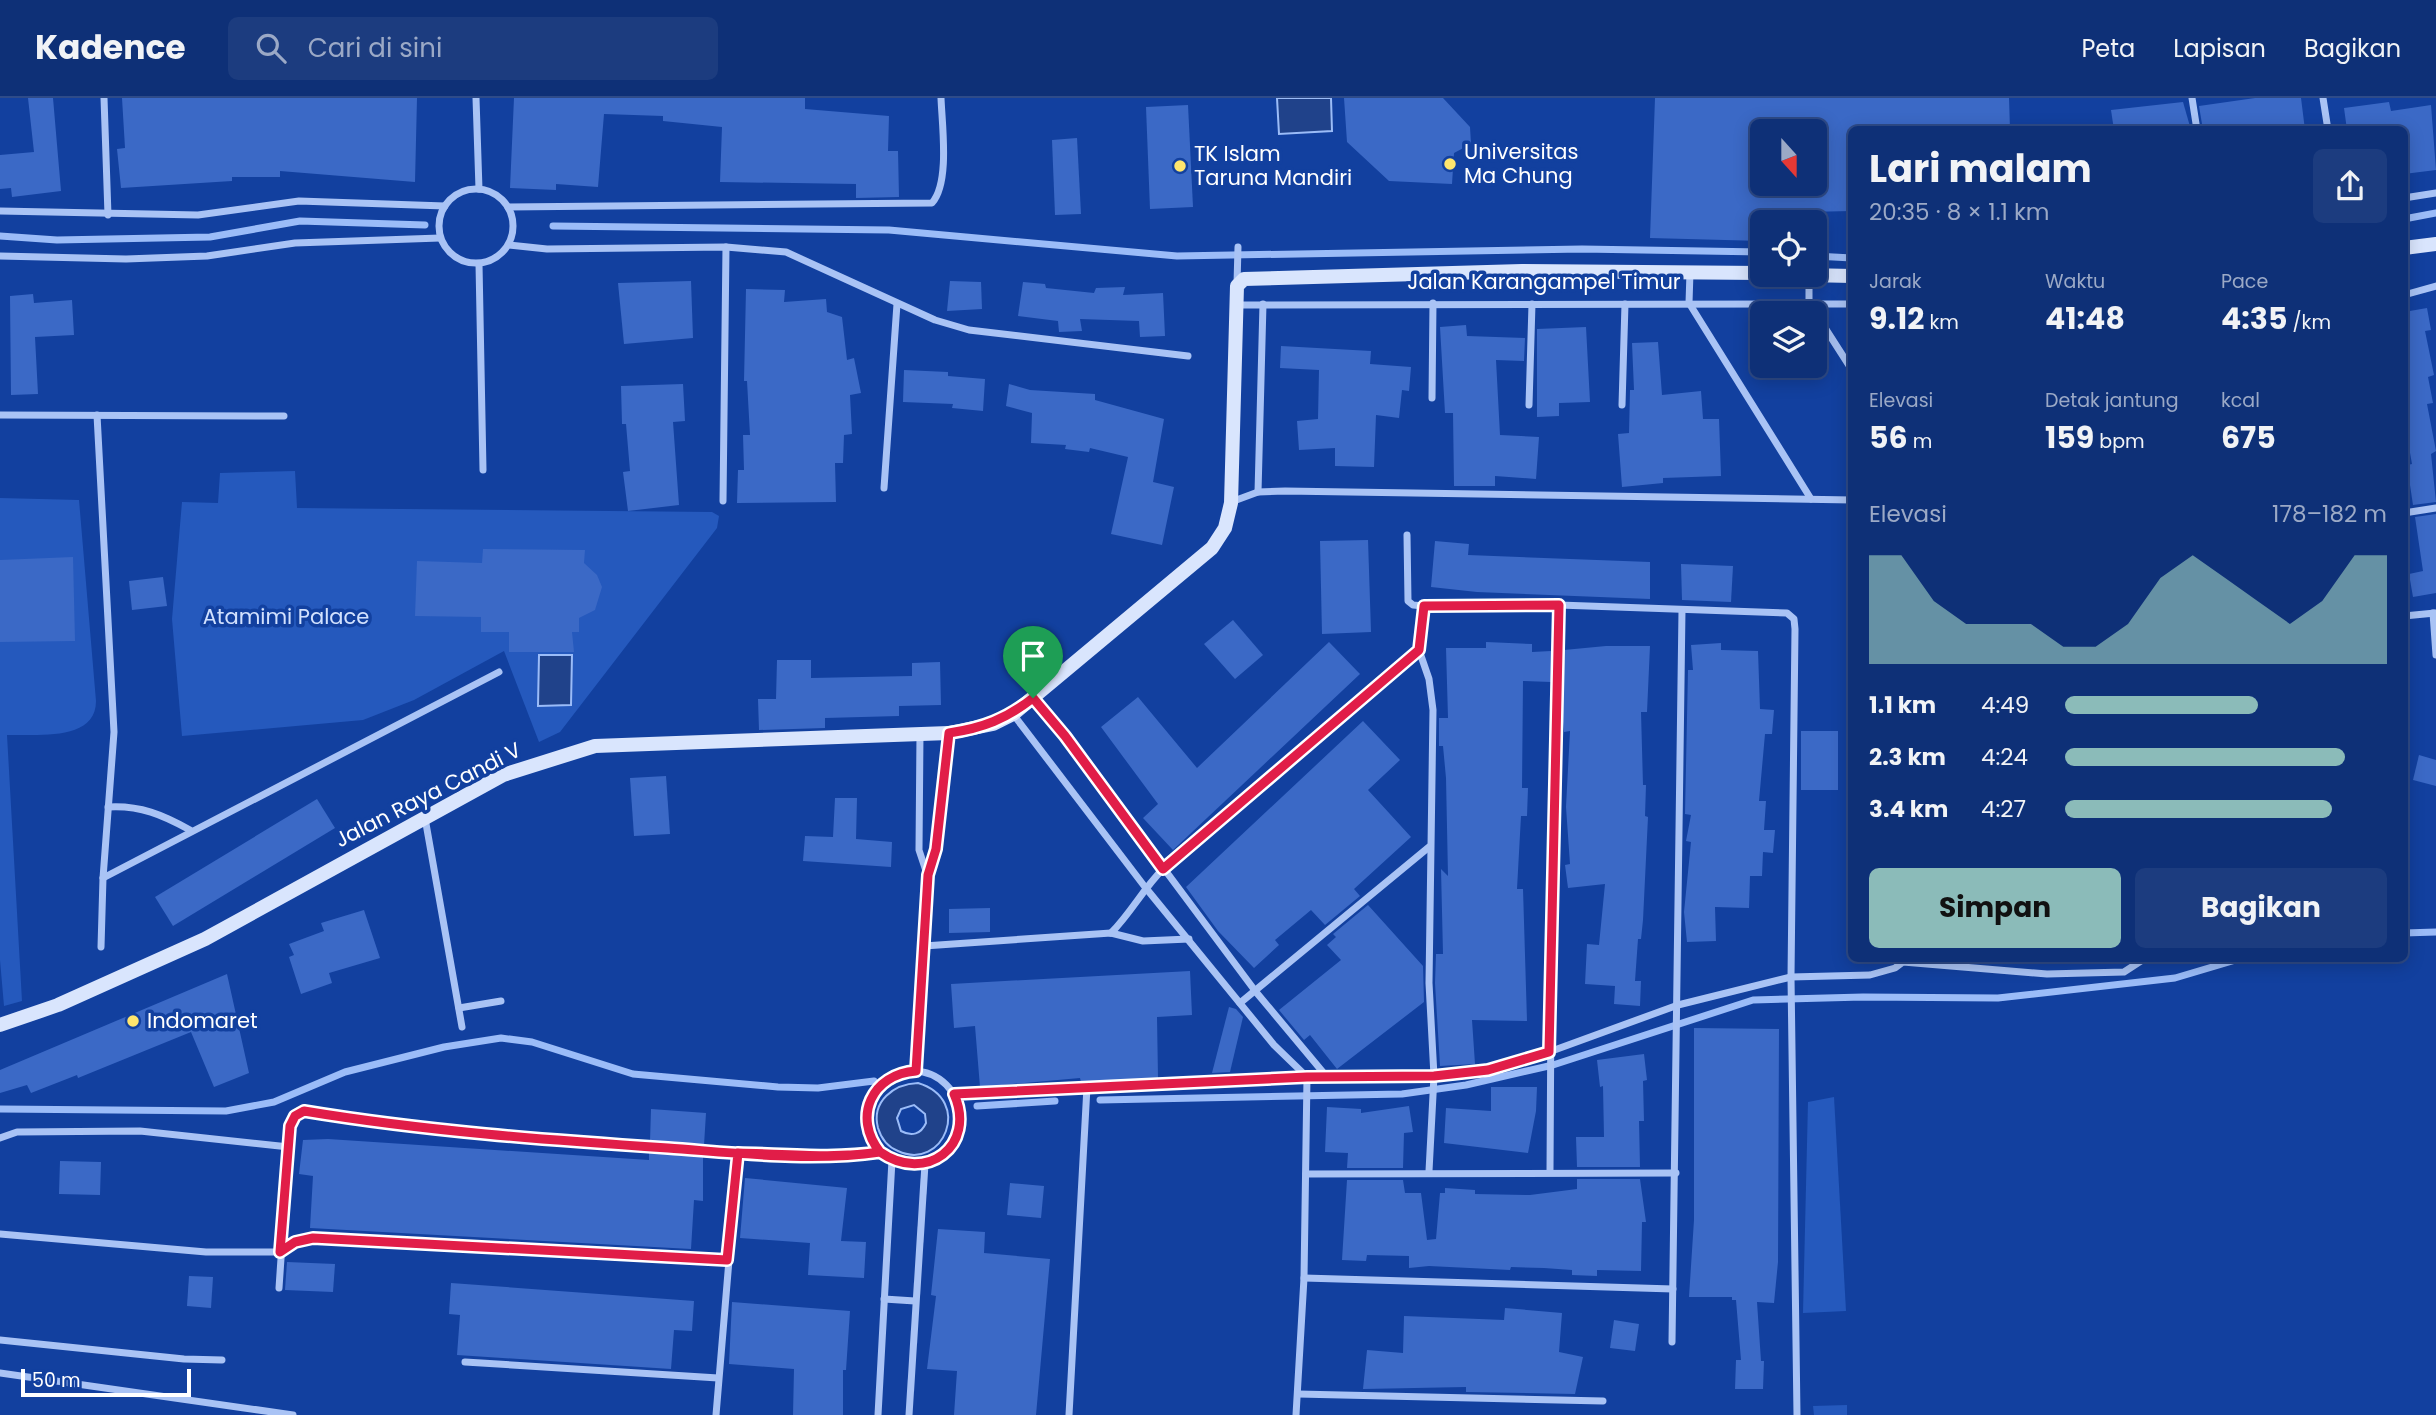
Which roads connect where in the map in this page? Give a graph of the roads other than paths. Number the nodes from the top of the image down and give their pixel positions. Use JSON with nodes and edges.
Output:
{"nodes":[{"id":1,"x":104,"y":98,"type":"edge"},
{"id":2,"x":476,"y":98,"type":"edge"},
{"id":3,"x":941,"y":98,"type":"edge"},
{"id":4,"x":2192,"y":98,"type":"edge"},
{"id":5,"x":2323,"y":98,"type":"edge"},
{"id":6,"x":2196,"y":126,"type":"edge"},
{"id":7,"x":2327,"y":126,"type":"edge"},
{"id":8,"x":479,"y":189,"type":"junction"},
{"id":9,"x":2436,"y":193,"type":"edge"},
{"id":10,"x":2408,"y":197,"type":"edge"},
{"id":11,"x":444,"y":206,"type":"junction"},
{"id":12,"x":508,"y":207,"type":"junction"},
{"id":13,"x":0,"y":211,"type":"edge"},
{"id":14,"x":108,"y":215,"type":"junction"},
{"id":15,"x":440,"y":237,"type":"junction"},
{"id":16,"x":2436,"y":244,"type":"edge"},
{"id":17,"x":509,"y":245,"type":"junction"},
{"id":18,"x":726,"y":247,"type":"junction"},
{"id":19,"x":1238,"y":247,"type":"dead end"},
{"id":20,"x":2408,"y":248,"type":"edge"},
{"id":21,"x":0,"y":256,"type":"edge"},
{"id":22,"x":479,"y":264,"type":"junction"},
{"id":23,"x":1689,"y":271,"type":"junction"},
{"id":24,"x":1750,"y":273,"type":"edge"},
{"id":25,"x":1827,"y":275,"type":"edge"},
{"id":26,"x":1848,"y":276,"type":"edge"},
{"id":27,"x":1237,"y":286,"type":"junction"},
{"id":28,"x":2436,"y":286,"type":"edge"},
{"id":29,"x":2408,"y":294,"type":"edge"},
{"id":30,"x":1433,"y":303,"type":"junction"},
{"id":31,"x":1689,"y":303,"type":"junction"},
{"id":32,"x":1750,"y":303,"type":"edge"},
{"id":33,"x":1827,"y":303,"type":"edge"},
{"id":34,"x":897,"y":304,"type":"junction"},
{"id":35,"x":1236,"y":304,"type":"junction"},
{"id":36,"x":1263,"y":304,"type":"junction"},
{"id":37,"x":1532,"y":304,"type":"junction"},
{"id":38,"x":1625,"y":304,"type":"junction"},
{"id":39,"x":1848,"y":304,"type":"edge"},
{"id":40,"x":1827,"y":331,"type":"edge"},
{"id":41,"x":1188,"y":356,"type":"dead end"},
{"id":42,"x":1848,"y":364,"type":"edge"},
{"id":43,"x":1432,"y":398,"type":"dead end"},
{"id":44,"x":1529,"y":405,"type":"dead end"},
{"id":45,"x":1622,"y":405,"type":"dead end"},
{"id":46,"x":0,"y":415,"type":"edge"},
{"id":47,"x":97,"y":415,"type":"junction"},
{"id":48,"x":284,"y":416,"type":"dead end"},
{"id":49,"x":483,"y":470,"type":"dead end"},
{"id":50,"x":884,"y":488,"type":"dead end"},
{"id":51,"x":1258,"y":492,"type":"junction"},
{"id":52,"x":1811,"y":499,"type":"junction"},
{"id":53,"x":723,"y":500,"type":"dead end"},
{"id":54,"x":1848,"y":500,"type":"edge"},
{"id":55,"x":1231,"y":503,"type":"junction"},
{"id":56,"x":2436,"y":508,"type":"edge"},
{"id":57,"x":2408,"y":512,"type":"edge"},
{"id":58,"x":1407,"y":535,"type":"dead end"},
{"id":59,"x":1559,"y":605,"type":"junction"},
{"id":60,"x":1424,"y":606,"type":"junction"},
{"id":61,"x":1682,"y":610,"type":"junction"},
{"id":62,"x":2434,"y":613,"type":"edge"},
{"id":63,"x":2408,"y":616,"type":"edge"},
{"id":64,"x":1419,"y":650,"type":"junction"},
{"id":65,"x":2436,"y":655,"type":"edge"},
{"id":66,"x":499,"y":672,"type":"dead end"},
{"id":67,"x":1033,"y":698,"type":"junction"},
{"id":68,"x":1013,"y":714,"type":"junction"},
{"id":69,"x":920,"y":732,"type":"junction"},
{"id":70,"x":949,"y":733,"type":"junction"},
{"id":71,"x":108,"y":807,"type":"junction"},
{"id":72,"x":425,"y":817,"type":"junction"},
{"id":73,"x":191,"y":830,"type":"junction"},
{"id":74,"x":1429,"y":847,"type":"junction"},
{"id":75,"x":1163,"y":869,"type":"junction"},
{"id":76,"x":928,"y":875,"type":"junction"},
{"id":77,"x":103,"y":878,"type":"junction"},
{"id":78,"x":1145,"y":887,"type":"junction"},
{"id":79,"x":1111,"y":933,"type":"junction"},
{"id":80,"x":1189,"y":939,"type":"junction"},
{"id":81,"x":924,"y":946,"type":"junction"},
{"id":82,"x":101,"y":947,"type":"dead end"},
{"id":83,"x":1901,"y":962,"type":"edge"},
{"id":84,"x":1924,"y":962,"type":"edge"},
{"id":85,"x":2139,"y":962,"type":"edge"},
{"id":86,"x":1791,"y":978,"type":"junction"},
{"id":87,"x":1256,"y":992,"type":"junction"},
{"id":88,"x":501,"y":1001,"type":"dead end"},
{"id":89,"x":1240,"y":1003,"type":"junction"},
{"id":90,"x":1678,"y":1005,"type":"junction"},
{"id":91,"x":459,"y":1009,"type":"junction"},
{"id":92,"x":0,"y":1025,"type":"edge"},
{"id":93,"x":462,"y":1027,"type":"dead end"},
{"id":94,"x":1550,"y":1055,"type":"junction"},
{"id":95,"x":916,"y":1071,"type":"junction"},
{"id":96,"x":1327,"y":1077,"type":"junction"},
{"id":97,"x":1434,"y":1077,"type":"junction"},
{"id":98,"x":1307,"y":1078,"type":"junction"},
{"id":99,"x":1087,"y":1087,"type":"junction"},
{"id":100,"x":954,"y":1094,"type":"junction"},
{"id":101,"x":0,"y":1138,"type":"edge"},
{"id":102,"x":289,"y":1147,"type":"junction"},
{"id":103,"x":880,"y":1152,"type":"junction"},
{"id":104,"x":738,"y":1153,"type":"junction"},
{"id":105,"x":892,"y":1160,"type":"junction"},
{"id":106,"x":925,"y":1164,"type":"junction"},
{"id":107,"x":1429,"y":1171,"type":"junction"},
{"id":108,"x":1550,"y":1171,"type":"junction"},
{"id":109,"x":1676,"y":1173,"type":"junction"},
{"id":110,"x":1306,"y":1174,"type":"junction"},
{"id":111,"x":0,"y":1234,"type":"edge"},
{"id":112,"x":280,"y":1252,"type":"junction"},
{"id":113,"x":727,"y":1260,"type":"junction"},
{"id":114,"x":1304,"y":1278,"type":"junction"},
{"id":115,"x":279,"y":1288,"type":"dead end"},
{"id":116,"x":1673,"y":1289,"type":"junction"},
{"id":117,"x":884,"y":1298,"type":"junction"},
{"id":118,"x":915,"y":1301,"type":"junction"},
{"id":119,"x":0,"y":1340,"type":"edge"},
{"id":120,"x":1672,"y":1342,"type":"dead end"},
{"id":121,"x":222,"y":1360,"type":"dead end"},
{"id":122,"x":465,"y":1362,"type":"dead end"},
{"id":123,"x":0,"y":1373,"type":"edge"},
{"id":124,"x":718,"y":1378,"type":"junction"},
{"id":125,"x":1298,"y":1394,"type":"junction"},
{"id":126,"x":1603,"y":1401,"type":"dead end"},
{"id":127,"x":293,"y":1415,"type":"edge"},
{"id":128,"x":716,"y":1415,"type":"edge"},
{"id":129,"x":878,"y":1415,"type":"edge"},
{"id":130,"x":909,"y":1415,"type":"edge"},
{"id":131,"x":1069,"y":1415,"type":"edge"},
{"id":132,"x":1296,"y":1415,"type":"edge"},
{"id":133,"x":1797,"y":1415,"type":"edge"}],
"edges":[{"from":1,"to":14,"type":"street"},
{"from":2,"to":8,"type":"street"},
{"from":3,"to":12,"type":"street"},
{"from":4,"to":6,"type":"street"},
{"from":5,"to":7,"type":"street"},
{"from":8,"to":11,"type":"street"},
{"from":8,"to":12,"type":"street"},
{"from":9,"to":10,"type":"street"},
{"from":11,"to":14,"type":"street"},
{"from":11,"to":15,"type":"street"},
{"from":12,"to":17,"type":"street"},
{"from":13,"to":14,"type":"street"},
{"from":15,"to":21,"type":"street"},
{"from":15,"to":22,"type":"street"},
{"from":16,"to":20,"type":"street"},
{"from":17,"to":18,"type":"street"},
{"from":17,"to":22,"type":"street"},
{"from":18,"to":34,"type":"street"},
{"from":18,"to":53,"type":"street"},
{"from":19,"to":27,"type":"street"},
{"from":22,"to":49,"type":"street"},
{"from":23,"to":24,"type":"street","name":"Jalan Karangampel Timur"},
{"from":23,"to":27,"type":"street","name":"Jalan Karangampel Timur"},
{"from":23,"to":31,"type":"street"},
{"from":25,"to":26,"type":"street"},
{"from":27,"to":35,"type":"street"},
{"from":28,"to":29,"type":"street"},
{"from":30,"to":36,"type":"street","name":"Jalan Karangampel Timur"},
{"from":30,"to":37,"type":"street","name":"Jalan Karangampel Timur"},
{"from":30,"to":43,"type":"street"},
{"from":31,"to":32,"type":"street","name":"Jalan Karangampel Timur"},
{"from":31,"to":38,"type":"street","name":"Jalan Karangampel Timur"},
{"from":31,"to":52,"type":"street"},
{"from":33,"to":39,"type":"street","name":"Jalan Karangampel Timur"},
{"from":34,"to":41,"type":"street"},
{"from":34,"to":50,"type":"street"},
{"from":35,"to":36,"type":"street","name":"Jalan Karangampel Timur"},
{"from":35,"to":55,"type":"street"},
{"from":36,"to":51,"type":"street"},
{"from":37,"to":38,"type":"street","name":"Jalan Karangampel Timur"},
{"from":37,"to":44,"type":"street"},
{"from":38,"to":45,"type":"street"},
{"from":40,"to":42,"type":"street"},
{"from":46,"to":47,"type":"street"},
{"from":47,"to":48,"type":"street"},
{"from":47,"to":71,"type":"street"},
{"from":51,"to":52,"type":"street"},
{"from":51,"to":55,"type":"street"},
{"from":52,"to":54,"type":"street"},
{"from":55,"to":67,"type":"street"},
{"from":56,"to":57,"type":"street"},
{"from":58,"to":60,"type":"street"},
{"from":59,"to":60,"type":"street"},
{"from":59,"to":61,"type":"street"},
{"from":59,"to":94,"type":"street"},
{"from":60,"to":64,"type":"street"},
{"from":61,"to":86,"type":"street"},
{"from":61,"to":90,"type":"street"},
{"from":62,"to":63,"type":"street"},
{"from":62,"to":65,"type":"street"},
{"from":64,"to":74,"type":"street"},
{"from":64,"to":75,"type":"street"},
{"from":66,"to":73,"type":"street"},
{"from":67,"to":68,"type":"street"},
{"from":67,"to":75,"type":"street"},
{"from":68,"to":70,"type":"street","name":"Jalan Raya Candi V"},
{"from":68,"to":78,"type":"street"},
{"from":69,"to":70,"type":"street","name":"Jalan Raya Candi V"},
{"from":69,"to":72,"type":"street","name":"Jalan Raya Candi V"},
{"from":69,"to":76,"type":"street"},
{"from":70,"to":76,"type":"street"},
{"from":71,"to":73,"type":"street"},
{"from":71,"to":77,"type":"street"},
{"from":72,"to":91,"type":"street"},
{"from":72,"to":92,"type":"street","name":"Jalan Raya Candi V"},
{"from":73,"to":77,"type":"street"},
{"from":74,"to":87,"type":"street"},
{"from":74,"to":97,"type":"street"},
{"from":75,"to":78,"type":"street"},
{"from":75,"to":87,"type":"street"},
{"from":76,"to":81,"type":"street"},
{"from":77,"to":82,"type":"street"},
{"from":78,"to":79,"type":"street"},
{"from":78,"to":80,"type":"street"},
{"from":79,"to":80,"type":"street"},
{"from":79,"to":81,"type":"street"},
{"from":80,"to":89,"type":"street"},
{"from":81,"to":95,"type":"street"},
{"from":83,"to":86,"type":"street"},
{"from":84,"to":85,"type":"street"},
{"from":86,"to":90,"type":"street"},
{"from":86,"to":133,"type":"street"},
{"from":87,"to":89,"type":"street"},
{"from":87,"to":96,"type":"street"},
{"from":88,"to":91,"type":"street"},
{"from":89,"to":98,"type":"street"},
{"from":90,"to":94,"type":"street"},
{"from":90,"to":109,"type":"street"},
{"from":91,"to":93,"type":"street"},
{"from":94,"to":97,"type":"street"},
{"from":94,"to":108,"type":"street"},
{"from":95,"to":100,"type":"street"},
{"from":95,"to":103,"type":"street"},
{"from":96,"to":97,"type":"street"},
{"from":96,"to":98,"type":"street"},
{"from":97,"to":107,"type":"street"},
{"from":98,"to":99,"type":"street"},
{"from":98,"to":110,"type":"street"},
{"from":99,"to":100,"type":"street"},
{"from":99,"to":131,"type":"street"},
{"from":100,"to":106,"type":"street"},
{"from":101,"to":102,"type":"street"},
{"from":102,"to":104,"type":"street"},
{"from":102,"to":112,"type":"street"},
{"from":103,"to":104,"type":"street"},
{"from":103,"to":105,"type":"street"},
{"from":104,"to":113,"type":"street"},
{"from":105,"to":106,"type":"street"},
{"from":105,"to":117,"type":"street"},
{"from":106,"to":118,"type":"street"},
{"from":107,"to":108,"type":"street"},
{"from":107,"to":110,"type":"street"},
{"from":108,"to":109,"type":"street"},
{"from":109,"to":116,"type":"street"},
{"from":110,"to":114,"type":"street"},
{"from":111,"to":112,"type":"street"},
{"from":112,"to":113,"type":"street"},
{"from":112,"to":115,"type":"street"},
{"from":113,"to":124,"type":"street"},
{"from":114,"to":116,"type":"street"},
{"from":114,"to":125,"type":"street"},
{"from":116,"to":120,"type":"street"},
{"from":117,"to":118,"type":"street"},
{"from":117,"to":129,"type":"street"},
{"from":118,"to":130,"type":"street"},
{"from":119,"to":121,"type":"street"},
{"from":122,"to":124,"type":"street"},
{"from":123,"to":127,"type":"street"},
{"from":124,"to":128,"type":"street"},
{"from":125,"to":126,"type":"street"},
{"from":125,"to":132,"type":"street"}]}
